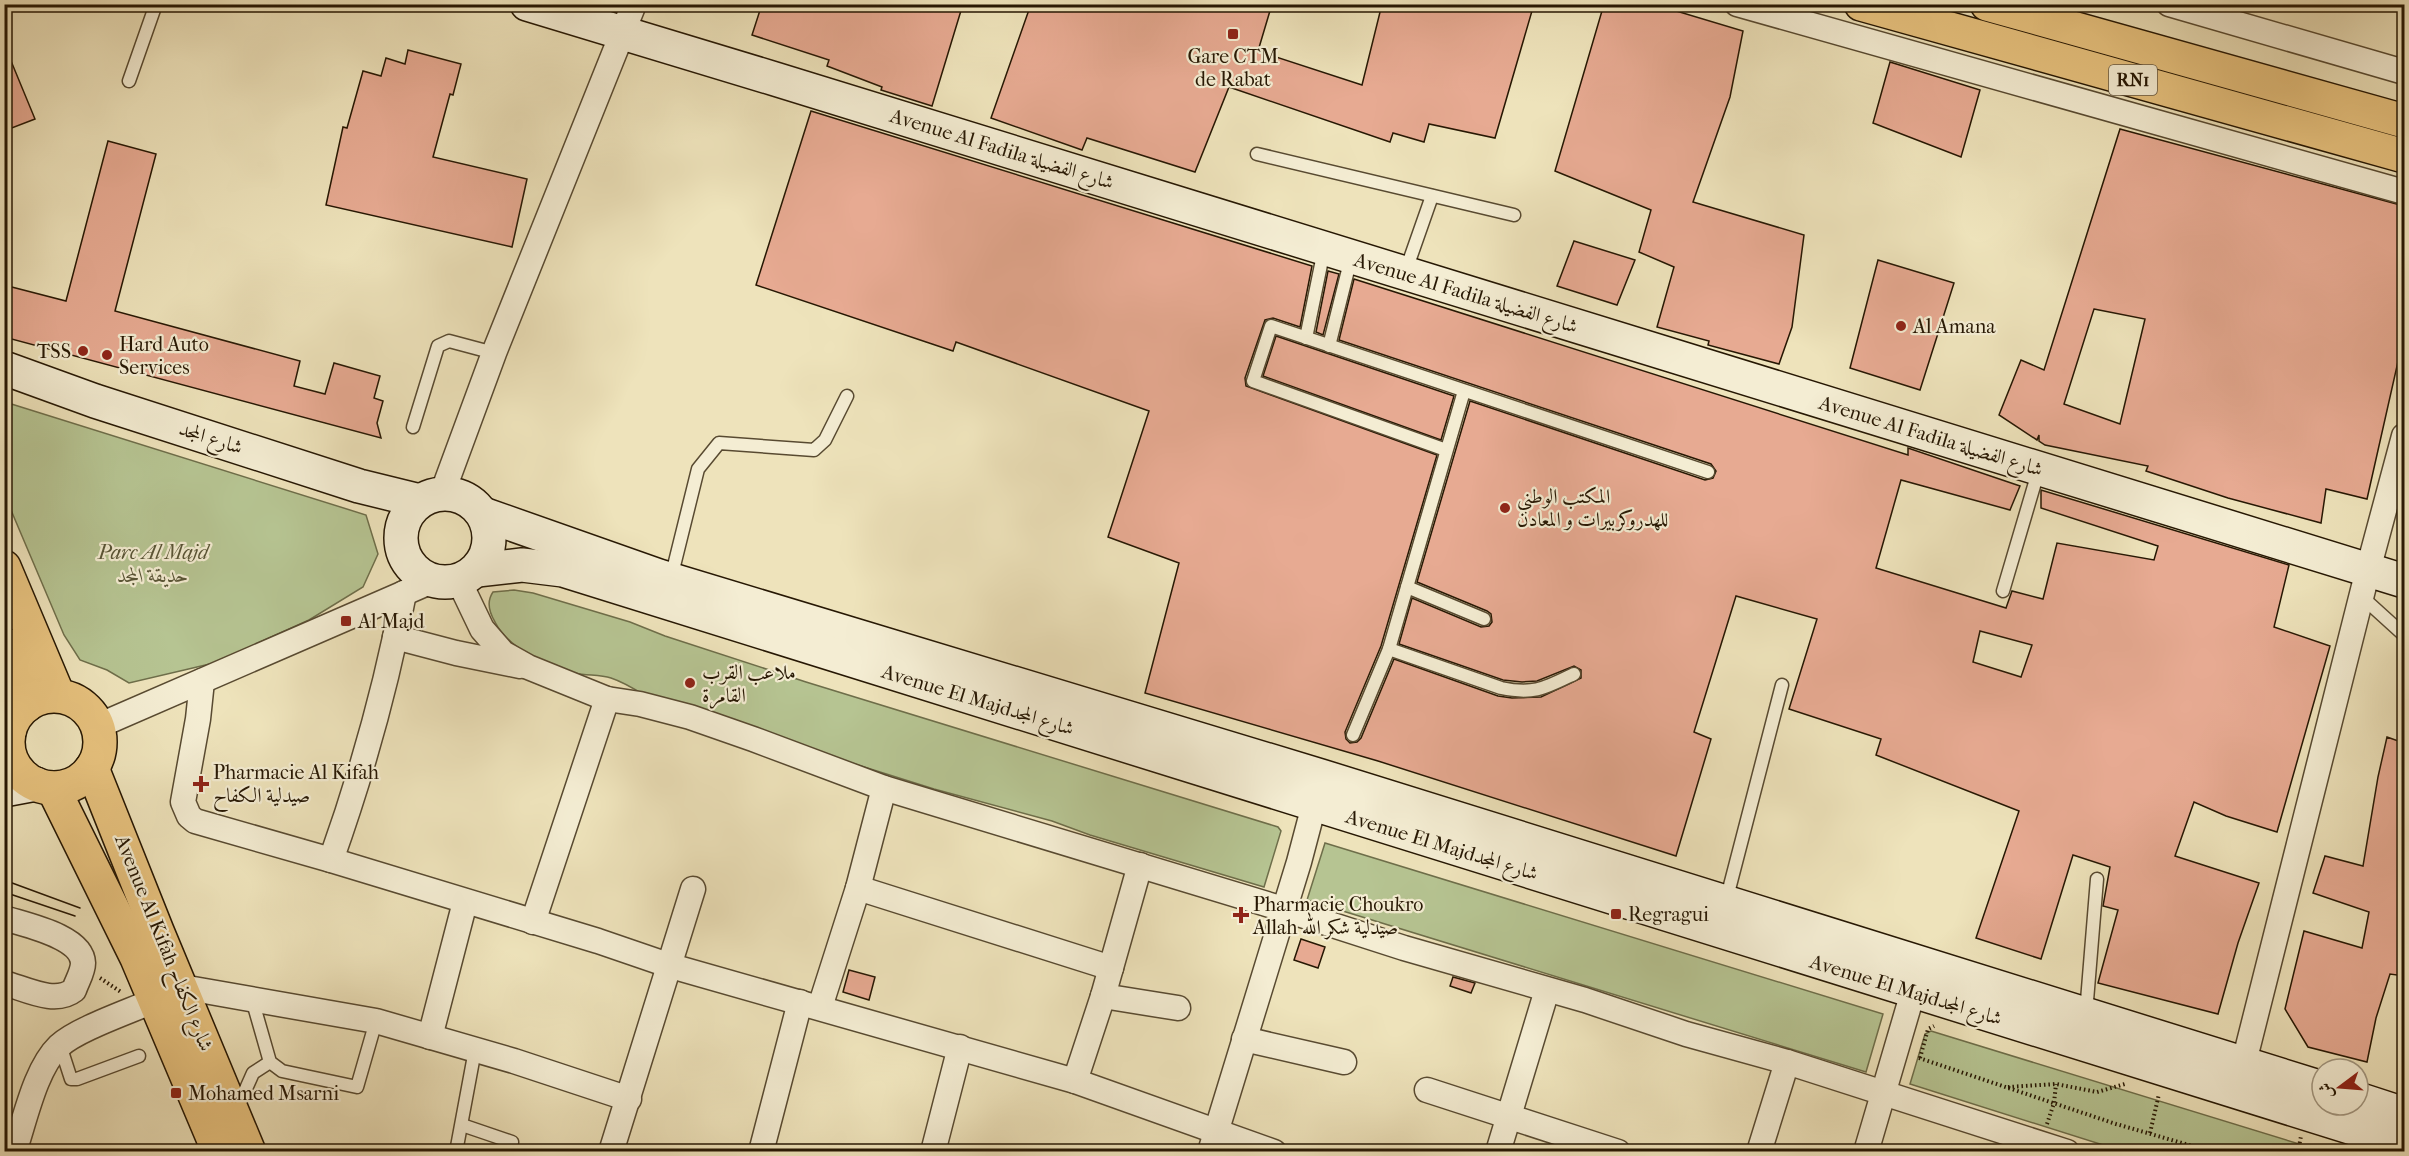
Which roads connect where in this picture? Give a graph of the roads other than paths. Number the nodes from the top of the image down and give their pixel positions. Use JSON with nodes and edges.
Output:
{"nodes":[{"id":1,"x":156,"y":4,"type":"edge"},
{"id":2,"x":528,"y":4,"type":"edge"},
{"id":3,"x":1737,"y":4,"type":"edge"},
{"id":4,"x":1861,"y":4,"type":"edge"},
{"id":5,"x":1987,"y":4,"type":"edge"},
{"id":6,"x":2169,"y":4,"type":"edge"},
{"id":7,"x":628,"y":19,"type":"edge"},
{"id":8,"x":2404,"y":72,"type":"edge"},
{"id":9,"x":129,"y":81,"type":"dead end"},
{"id":10,"x":2404,"y":121,"type":"edge"},
{"id":11,"x":1257,"y":154,"type":"dead end"},
{"id":12,"x":2404,"y":156,"type":"edge"},
{"id":13,"x":2404,"y":192,"type":"edge"},
{"id":14,"x":1432,"y":196,"type":"junction"},
{"id":15,"x":1514,"y":215,"type":"dead end"},
{"id":16,"x":1338,"y":254,"type":"junction"},
{"id":17,"x":1405,"y":274,"type":"junction"},
{"id":18,"x":1306,"y":338,"type":"junction"},
{"id":19,"x":1329,"y":346,"type":"junction"},
{"id":20,"x":494,"y":353,"type":"junction"},
{"id":21,"x":4,"y":368,"type":"edge"},
{"id":22,"x":1464,"y":391,"type":"junction"},
{"id":23,"x":847,"y":396,"type":"dead end"},
{"id":24,"x":412,"y":426,"type":"dead end"},
{"id":25,"x":2404,"y":436,"type":"edge"},
{"id":26,"x":1446,"y":450,"type":"junction"},
{"id":27,"x":2039,"y":469,"type":"junction"},
{"id":28,"x":1708,"y":472,"type":"dead end"},
{"id":29,"x":431,"y":498,"type":"junction"},
{"id":30,"x":483,"y":514,"type":"junction"},
{"id":31,"x":4,"y":567,"type":"edge"},
{"id":32,"x":671,"y":580,"type":"junction"},
{"id":33,"x":443,"y":581,"type":"junction"},
{"id":34,"x":2404,"y":581,"type":"edge"},
{"id":35,"x":2365,"y":583,"type":"junction"},
{"id":36,"x":1407,"y":586,"type":"junction"},
{"id":37,"x":2003,"y":591,"type":"dead end"},
{"id":38,"x":1484,"y":619,"type":"dead end"},
{"id":39,"x":2404,"y":635,"type":"edge"},
{"id":40,"x":395,"y":637,"type":"junction"},
{"id":41,"x":4,"y":644,"type":"edge"},
{"id":42,"x":1389,"y":649,"type":"junction"},
{"id":43,"x":528,"y":667,"type":"junction"},
{"id":44,"x":1574,"y":674,"type":"dead end"},
{"id":45,"x":202,"y":681,"type":"junction"},
{"id":46,"x":1782,"y":685,"type":"dead end"},
{"id":47,"x":58,"y":695,"type":"junction"},
{"id":48,"x":607,"y":699,"type":"junction"},
{"id":49,"x":14,"y":724,"type":"edge"},
{"id":50,"x":98,"y":726,"type":"junction"},
{"id":51,"x":1353,"y":735,"type":"dead end"},
{"id":52,"x":92,"y":768,"type":"junction"},
{"id":53,"x":45,"y":786,"type":"junction"},
{"id":54,"x":884,"y":788,"type":"junction"},
{"id":55,"x":4,"y":790,"type":"edge"},
{"id":56,"x":1317,"y":791,"type":"junction"},
{"id":57,"x":331,"y":860,"type":"junction"},
{"id":58,"x":1140,"y":865,"type":"junction"},
{"id":59,"x":2097,"y":879,"type":"dead end"},
{"id":60,"x":858,"y":888,"type":"junction"},
{"id":61,"x":693,"y":889,"type":"dead end"},
{"id":62,"x":465,"y":902,"type":"junction"},
{"id":63,"x":1726,"y":902,"type":"junction"},
{"id":64,"x":1283,"y":909,"type":"junction"},
{"id":65,"x":4,"y":918,"type":"edge"},
{"id":66,"x":533,"y":922,"type":"junction"},
{"id":67,"x":671,"y":966,"type":"junction"},
{"id":68,"x":1111,"y":968,"type":"junction"},
{"id":69,"x":1917,"y":978,"type":"junction"},
{"id":70,"x":4,"y":983,"type":"edge"},
{"id":71,"x":1547,"y":990,"type":"junction"},
{"id":72,"x":1103,"y":996,"type":"junction"},
{"id":73,"x":158,"y":998,"type":"junction"},
{"id":74,"x":252,"y":999,"type":"junction"},
{"id":75,"x":810,"y":1005,"type":"junction"},
{"id":76,"x":1178,"y":1008,"type":"dead end"},
{"id":77,"x":376,"y":1021,"type":"junction"},
{"id":78,"x":2082,"y":1029,"type":"junction"},
{"id":79,"x":430,"y":1037,"type":"junction"},
{"id":80,"x":1244,"y":1039,"type":"junction"},
{"id":81,"x":60,"y":1045,"type":"junction"},
{"id":82,"x":960,"y":1047,"type":"junction"},
{"id":83,"x":475,"y":1050,"type":"junction"},
{"id":84,"x":139,"y":1056,"type":"dead end"},
{"id":85,"x":270,"y":1062,"type":"junction"},
{"id":86,"x":1344,"y":1062,"type":"dead end"},
{"id":87,"x":1787,"y":1062,"type":"junction"},
{"id":88,"x":2240,"y":1078,"type":"junction"},
{"id":89,"x":1075,"y":1081,"type":"junction"},
{"id":90,"x":2310,"y":1087,"type":"edge"},
{"id":91,"x":1427,"y":1090,"type":"dead end"},
{"id":92,"x":1884,"y":1094,"type":"junction"},
{"id":93,"x":629,"y":1099,"type":"junction"},
{"id":94,"x":2370,"y":1103,"type":"edge"},
{"id":95,"x":2404,"y":1114,"type":"edge"},
{"id":96,"x":235,"y":1116,"type":"junction"},
{"id":97,"x":1510,"y":1117,"type":"junction"},
{"id":98,"x":462,"y":1125,"type":"junction"},
{"id":99,"x":13,"y":1138,"type":"edge"},
{"id":100,"x":1212,"y":1142,"type":"edge"},
{"id":101,"x":2030,"y":1144,"type":"edge"},
{"id":102,"x":2404,"y":1144,"type":"edge"},
{"id":103,"x":219,"y":1152,"type":"edge"},
{"id":104,"x":249,"y":1152,"type":"edge"},
{"id":105,"x":456,"y":1152,"type":"edge"},
{"id":106,"x":509,"y":1152,"type":"edge"},
{"id":107,"x":611,"y":1152,"type":"edge"},
{"id":108,"x":761,"y":1152,"type":"edge"},
{"id":109,"x":933,"y":1152,"type":"edge"},
{"id":110,"x":1274,"y":1152,"type":"edge"},
{"id":111,"x":1498,"y":1152,"type":"edge"},
{"id":112,"x":1618,"y":1152,"type":"edge"},
{"id":113,"x":1759,"y":1152,"type":"edge"},
{"id":114,"x":1866,"y":1152,"type":"edge"},
{"id":115,"x":2067,"y":1152,"type":"edge"}],
"edges":[{"from":1,"to":9,"type":"lane"},
{"from":2,"to":7,"type":"main road","name":"Avenue Al Fadila شارع الفضيلة"},
{"from":3,"to":13,"type":"street"},
{"from":4,"to":12,"type":"main road","number":"RN1"},
{"from":5,"to":10,"type":"main road","number":"RN1"},
{"from":6,"to":8,"type":"street"},
{"from":7,"to":16,"type":"main road","name":"Avenue Al Fadila شارع الفضيلة"},
{"from":7,"to":20,"type":"street"},
{"from":11,"to":14,"type":"lane"},
{"from":14,"to":15,"type":"lane"},
{"from":14,"to":17,"type":"lane"},
{"from":16,"to":17,"type":"main road","name":"Avenue Al Fadila شارع الفضيلة"},
{"from":16,"to":18,"type":"lane"},
{"from":16,"to":19,"type":"lane"},
{"from":17,"to":27,"type":"main road","name":"Avenue Al Fadila شارع الفضيلة"},
{"from":18,"to":19,"type":"lane"},
{"from":18,"to":26,"type":"lane"},
{"from":19,"to":22,"type":"lane"},
{"from":20,"to":24,"type":"lane"},
{"from":20,"to":29,"type":"street"},
{"from":21,"to":29,"type":"main road","name":"شارع المجد"},
{"from":22,"to":26,"type":"lane"},
{"from":22,"to":28,"type":"lane"},
{"from":23,"to":32,"type":"lane"},
{"from":25,"to":35,"type":"street"},
{"from":26,"to":36,"type":"lane"},
{"from":27,"to":35,"type":"main road","name":"Avenue Al Fadila شارع الفضيلة"},
{"from":27,"to":37,"type":"lane"},
{"from":29,"to":30,"type":"main road","name":"شارع المجد"},
{"from":29,"to":33,"type":"main road"},
{"from":30,"to":32,"type":"main road","name":"Avenue El Majdشارع المجد"},
{"from":30,"to":33,"type":"main road"},
{"from":31,"to":47,"type":"main road"},
{"from":32,"to":56,"type":"main road","name":"Avenue El Majdشارع المجد"},
{"from":33,"to":40,"type":"street"},
{"from":33,"to":43,"type":"street"},
{"from":33,"to":45,"type":"street"},
{"from":33,"to":56,"type":"main road","name":"Avenue El Majdشارع المجد"},
{"from":34,"to":35,"type":"main road","name":"Avenue Al Fadila شارع الفضيلة"},
{"from":35,"to":39,"type":"lane"},
{"from":35,"to":88,"type":"street"},
{"from":36,"to":38,"type":"lane"},
{"from":36,"to":42,"type":"lane"},
{"from":40,"to":43,"type":"street"},
{"from":40,"to":57,"type":"street"},
{"from":41,"to":49,"type":"main road"},
{"from":42,"to":44,"type":"lane"},
{"from":42,"to":51,"type":"lane"},
{"from":43,"to":48,"type":"street"},
{"from":45,"to":50,"type":"street"},
{"from":45,"to":57,"type":"street"},
{"from":46,"to":63,"type":"lane"},
{"from":47,"to":49,"type":"main road"},
{"from":47,"to":50,"type":"main road"},
{"from":48,"to":54,"type":"street"},
{"from":48,"to":66,"type":"street"},
{"from":49,"to":53,"type":"main road"},
{"from":50,"to":52,"type":"main road"},
{"from":52,"to":53,"type":"main road"},
{"from":52,"to":73,"type":"main road","name":"Avenue Al Kifah شارع الكفاح"},
{"from":53,"to":55,"type":"main road"},
{"from":53,"to":73,"type":"main road","name":"Avenue Al Kifah شارع الكفاح"},
{"from":54,"to":58,"type":"street"},
{"from":54,"to":60,"type":"street"},
{"from":56,"to":63,"type":"main road","name":"Avenue El Majdشارع المجد"},
{"from":56,"to":64,"type":"street"},
{"from":56,"to":69,"type":"main road","name":"Avenue El Majdشارع المجد"},
{"from":57,"to":62,"type":"street"},
{"from":58,"to":64,"type":"street"},
{"from":58,"to":68,"type":"street"},
{"from":59,"to":78,"type":"lane"},
{"from":60,"to":68,"type":"street"},
{"from":60,"to":75,"type":"street"},
{"from":61,"to":67,"type":"street"},
{"from":62,"to":66,"type":"street"},
{"from":62,"to":79,"type":"street"},
{"from":63,"to":69,"type":"main road","name":"Avenue El Majdشارع المجد"},
{"from":64,"to":71,"type":"street"},
{"from":64,"to":80,"type":"street"},
{"from":65,"to":70,"type":"street"},
{"from":66,"to":67,"type":"street"},
{"from":67,"to":75,"type":"street"},
{"from":67,"to":93,"type":"street"},
{"from":68,"to":72,"type":"street"},
{"from":69,"to":78,"type":"main road","name":"Avenue El Majdشارع المجد"},
{"from":69,"to":92,"type":"street"},
{"from":71,"to":87,"type":"street"},
{"from":71,"to":97,"type":"street"},
{"from":72,"to":76,"type":"street"},
{"from":72,"to":89,"type":"street"},
{"from":73,"to":74,"type":"street"},
{"from":73,"to":81,"type":"street"},
{"from":73,"to":96,"type":"main road","name":"Avenue Al Kifah شارع الكفاح"},
{"from":73,"to":103,"type":"main road","name":"Avenue Al Kifah شارع الكفاح"},
{"from":74,"to":77,"type":"street"},
{"from":74,"to":85,"type":"lane"},
{"from":75,"to":82,"type":"street"},
{"from":75,"to":108,"type":"street"},
{"from":77,"to":79,"type":"street"},
{"from":77,"to":85,"type":"lane"},
{"from":78,"to":88,"type":"main road","name":"Avenue El Majdشارع المجد"},
{"from":79,"to":83,"type":"street"},
{"from":80,"to":86,"type":"street"},
{"from":80,"to":100,"type":"street"},
{"from":81,"to":84,"type":"lane"},
{"from":81,"to":99,"type":"street"},
{"from":82,"to":89,"type":"street"},
{"from":82,"to":109,"type":"street"},
{"from":83,"to":93,"type":"street"},
{"from":83,"to":98,"type":"lane"},
{"from":85,"to":96,"type":"lane"},
{"from":87,"to":92,"type":"street"},
{"from":87,"to":113,"type":"street"},
{"from":88,"to":90,"type":"main road","name":"Avenue El Majdشارع المجد"},
{"from":88,"to":102,"type":"main road","name":"Avenue El Majdشارع المجد"},
{"from":89,"to":100,"type":"street"},
{"from":91,"to":97,"type":"street"},
{"from":92,"to":101,"type":"street"},
{"from":92,"to":114,"type":"street"},
{"from":93,"to":107,"type":"street"},
{"from":94,"to":95,"type":"main road"},
{"from":96,"to":104,"type":"main road","name":"Avenue Al Kifah شارع الكفاح"},
{"from":97,"to":111,"type":"street"},
{"from":97,"to":112,"type":"street"},
{"from":98,"to":105,"type":"lane"},
{"from":98,"to":106,"type":"lane"},
{"from":100,"to":110,"type":"street"},
{"from":101,"to":115,"type":"street"}]}
